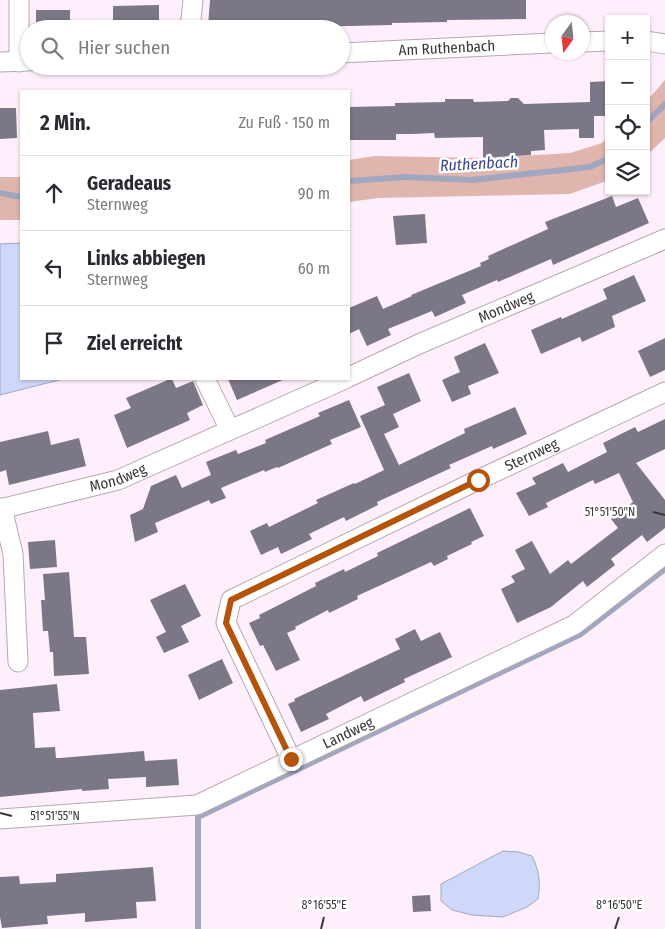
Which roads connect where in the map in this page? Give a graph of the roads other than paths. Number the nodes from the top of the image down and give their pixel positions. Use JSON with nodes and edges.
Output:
{"nodes":[{"id":1,"x":20,"y":0,"type":"edge"},
{"id":2,"x":193,"y":0,"type":"edge"},
{"id":3,"x":21,"y":20,"type":"edge"},
{"id":4,"x":191,"y":20,"type":"edge"},
{"id":5,"x":605,"y":41,"type":"edge"},
{"id":6,"x":590,"y":42,"type":"edge"},
{"id":7,"x":650,"y":42,"type":"edge"},
{"id":8,"x":545,"y":43,"type":"edge"},
{"id":9,"x":665,"y":44,"type":"edge"},
{"id":10,"x":350,"y":53,"type":"edge"},
{"id":11,"x":0,"y":62,"type":"edge"},
{"id":12,"x":20,"y":62,"type":"edge"},
{"id":13,"x":665,"y":239,"type":"edge"},
{"id":14,"x":350,"y":377,"type":"edge"},
{"id":15,"x":206,"y":380,"type":"edge"},
{"id":16,"x":343,"y":380,"type":"edge"},
{"id":17,"x":665,"y":392,"type":"edge"},
{"id":18,"x":230,"y":430,"type":"junction"},
{"id":19,"x":1,"y":509,"type":"edge"},
{"id":20,"x":665,"y":554,"type":"edge"},
{"id":21,"x":18,"y":662,"type":"dead end"},
{"id":22,"x":291,"y":759,"type":"junction"},
{"id":23,"x":0,"y":819,"type":"edge"}],
"edges":[{"from":1,"to":3,"type":"street"},
{"from":2,"to":4,"type":"street"},
{"from":5,"to":6,"type":"street"},
{"from":7,"to":9,"type":"street"},
{"from":8,"to":10,"type":"street","name":"Am Ruthenbach"},
{"from":11,"to":12,"type":"street"},
{"from":13,"to":14,"type":"street","name":"Mondweg"},
{"from":15,"to":18,"type":"street"},
{"from":16,"to":18,"type":"street","name":"Mondweg"},
{"from":17,"to":22,"type":"street","name":"Sternweg"},
{"from":18,"to":19,"type":"street","name":"Mondweg"},
{"from":19,"to":21,"type":"street","name":"Mondweg"},
{"from":20,"to":22,"type":"street","name":"Landweg"},
{"from":22,"to":23,"type":"street","name":"Landweg"}]}
